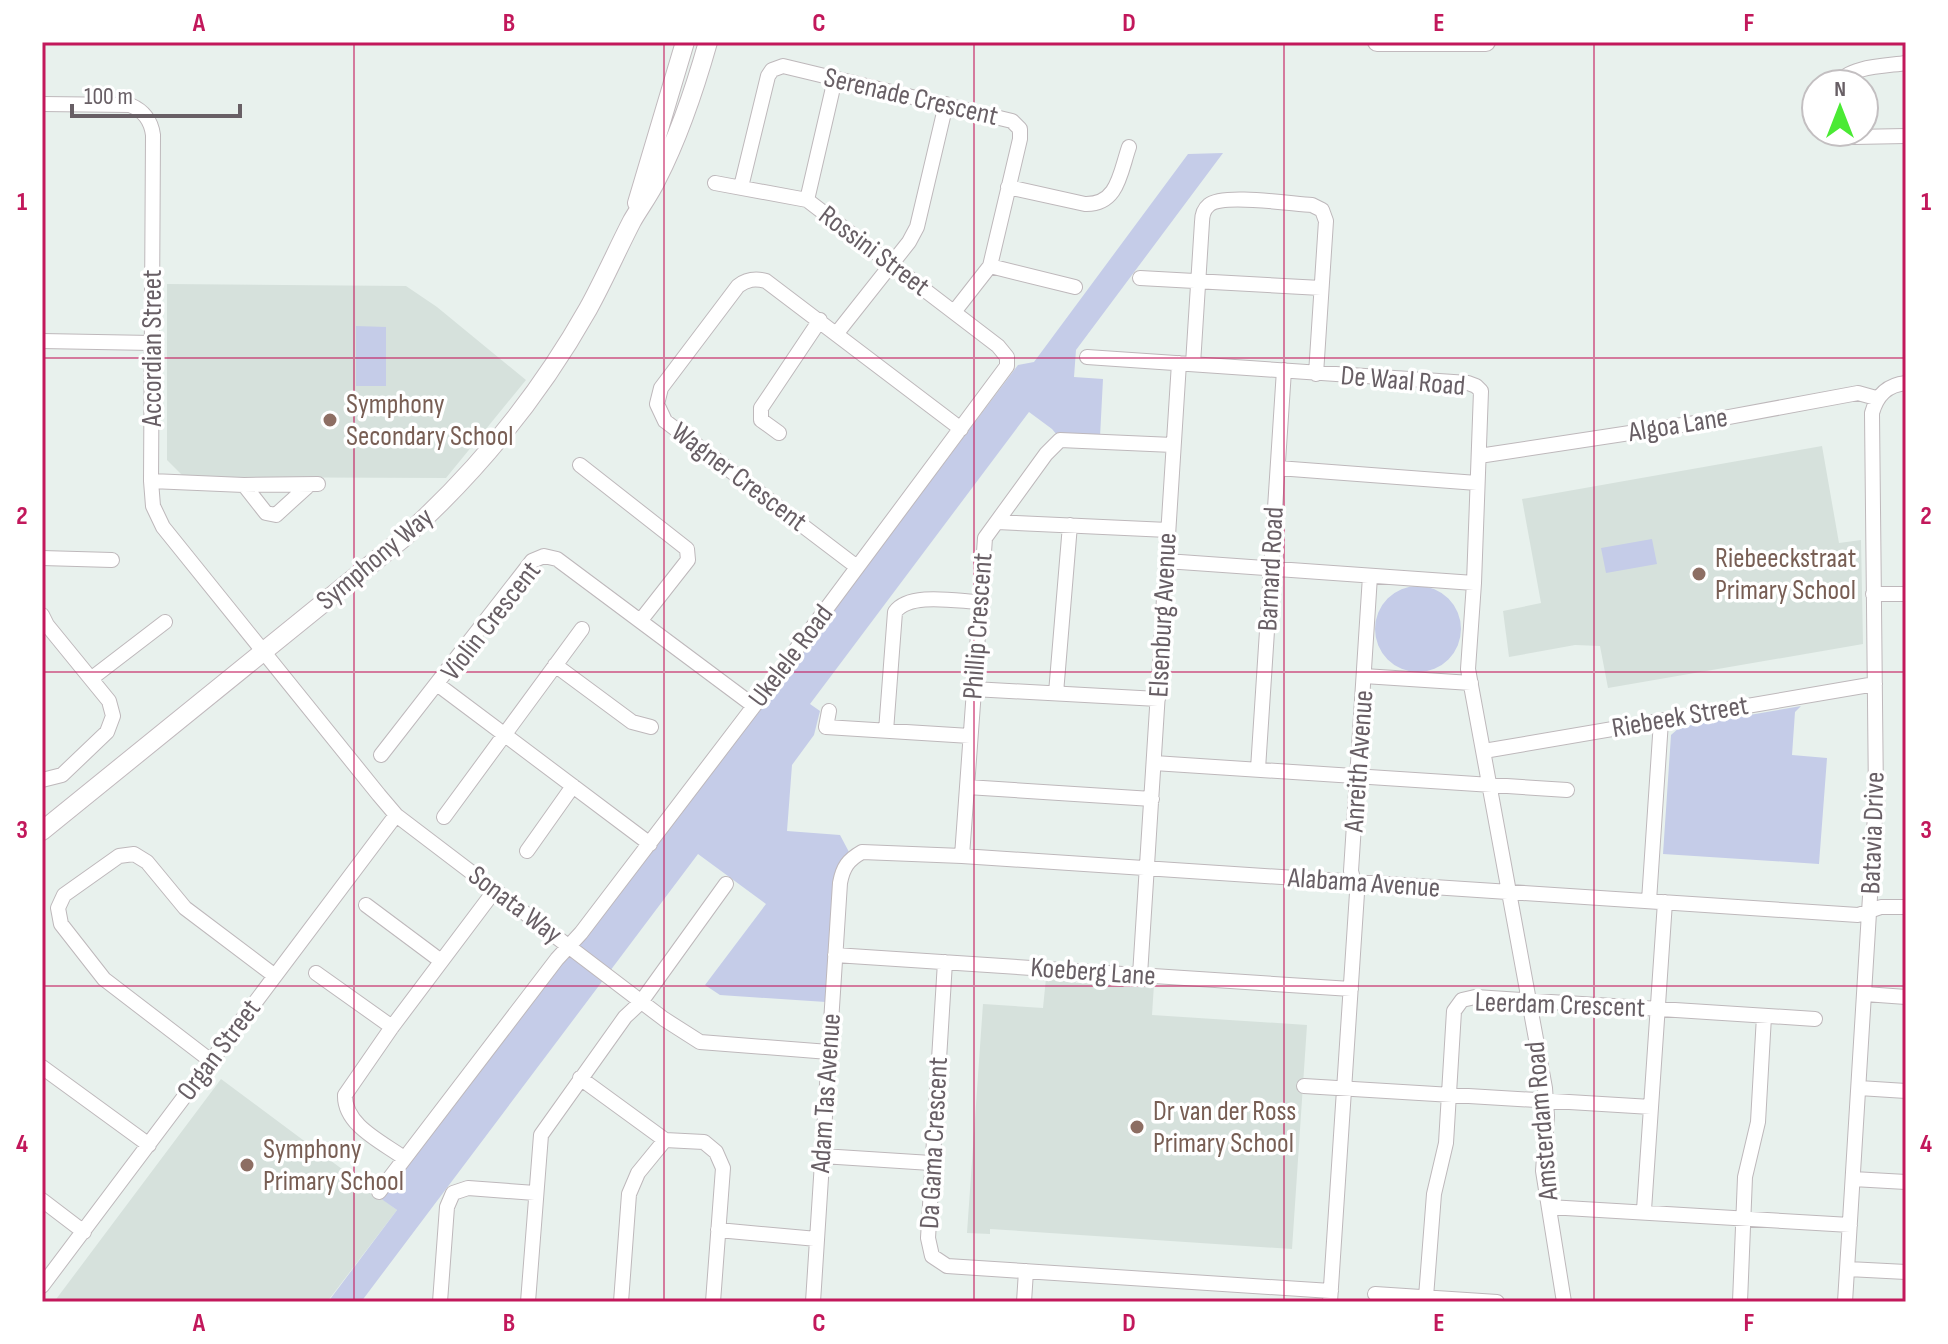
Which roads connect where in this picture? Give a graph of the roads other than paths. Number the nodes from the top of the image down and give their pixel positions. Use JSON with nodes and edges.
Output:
{"nodes":[{"id":1,"x":685,"y":42,"type":"edge"},
{"id":2,"x":708,"y":42,"type":"edge"},
{"id":3,"x":1377,"y":42,"type":"edge"},
{"id":4,"x":1486,"y":42,"type":"edge"},
{"id":5,"x":1906,"y":63,"type":"edge"},
{"id":6,"x":1878,"y":68,"type":"edge"},
{"id":7,"x":835,"y":79,"type":"junction"},
{"id":8,"x":42,"y":104,"type":"edge"},
{"id":9,"x":946,"y":104,"type":"junction"},
{"id":10,"x":1880,"y":136,"type":"edge"},
{"id":11,"x":1906,"y":136,"type":"edge"},
{"id":12,"x":1129,"y":147,"type":"dead end"},
{"id":13,"x":715,"y":183,"type":"dead end"},
{"id":14,"x":741,"y":187,"type":"junction"},
{"id":15,"x":1008,"y":187,"type":"junction"},
{"id":16,"x":807,"y":200,"type":"junction"},
{"id":17,"x":632,"y":221,"type":"junction"},
{"id":18,"x":890,"y":265,"type":"junction"},
{"id":19,"x":990,"y":266,"type":"junction"},
{"id":20,"x":1140,"y":278,"type":"dead end"},
{"id":21,"x":1198,"y":282,"type":"junction"},
{"id":22,"x":1075,"y":287,"type":"dead end"},
{"id":23,"x":1321,"y":288,"type":"junction"},
{"id":24,"x":954,"y":312,"type":"junction"},
{"id":25,"x":820,"y":320,"type":"junction"},
{"id":26,"x":837,"y":333,"type":"junction"},
{"id":27,"x":42,"y":341,"type":"edge"},
{"id":28,"x":152,"y":343,"type":"junction"},
{"id":29,"x":1087,"y":357,"type":"dead end"},
{"id":30,"x":1008,"y":363,"type":"joint"},
{"id":31,"x":1186,"y":363,"type":"junction"},
{"id":32,"x":1284,"y":370,"type":"junction"},
{"id":33,"x":1316,"y":374,"type":"junction"},
{"id":34,"x":1906,"y":383,"type":"edge"},
{"id":35,"x":1876,"y":398,"type":"junction"},
{"id":36,"x":961,"y":429,"type":"junction"},
{"id":37,"x":779,"y":433,"type":"dead end"},
{"id":38,"x":1173,"y":445,"type":"junction"},
{"id":39,"x":1479,"y":456,"type":"junction"},
{"id":40,"x":580,"y":465,"type":"dead end"},
{"id":41,"x":1278,"y":468,"type":"junction"},
{"id":42,"x":151,"y":481,"type":"junction"},
{"id":43,"x":1477,"y":483,"type":"junction"},
{"id":44,"x":244,"y":485,"type":"junction"},
{"id":45,"x":997,"y":522,"type":"junction"},
{"id":46,"x":1070,"y":525,"type":"junction"},
{"id":47,"x":1168,"y":530,"type":"junction"},
{"id":48,"x":42,"y":558,"type":"edge"},
{"id":49,"x":112,"y":560,"type":"dead end"},
{"id":50,"x":1166,"y":561,"type":"junction"},
{"id":51,"x":857,"y":567,"type":"junction"},
{"id":52,"x":1271,"y":570,"type":"junction"},
{"id":53,"x":1370,"y":576,"type":"junction"},
{"id":54,"x":1474,"y":583,"type":"junction"},
{"id":55,"x":1873,"y":594,"type":"junction"},
{"id":56,"x":1906,"y":594,"type":"edge"},
{"id":57,"x":979,"y":602,"type":"junction"},
{"id":58,"x":42,"y":615,"type":"edge"},
{"id":59,"x":641,"y":620,"type":"junction"},
{"id":60,"x":165,"y":622,"type":"dead end"},
{"id":61,"x":582,"y":629,"type":"dead end"},
{"id":62,"x":263,"y":651,"type":"junction"},
{"id":63,"x":555,"y":665,"type":"junction"},
{"id":64,"x":1364,"y":676,"type":"junction"},
{"id":65,"x":92,"y":678,"type":"junction"},
{"id":66,"x":1471,"y":683,"type":"junction"},
{"id":67,"x":437,"y":684,"type":"junction"},
{"id":68,"x":1875,"y":684,"type":"junction"},
{"id":69,"x":973,"y":689,"type":"junction"},
{"id":70,"x":1056,"y":693,"type":"junction"},
{"id":71,"x":1158,"y":699,"type":"junction"},
{"id":72,"x":754,"y":706,"type":"junction"},
{"id":73,"x":829,"y":711,"type":"dead end"},
{"id":74,"x":1661,"y":721,"type":"junction"},
{"id":75,"x":651,"y":727,"type":"dead end"},
{"id":76,"x":886,"y":731,"type":"junction"},
{"id":77,"x":505,"y":734,"type":"junction"},
{"id":78,"x":970,"y":736,"type":"junction"},
{"id":79,"x":1484,"y":751,"type":"junction"},
{"id":80,"x":381,"y":755,"type":"dead end"},
{"id":81,"x":1154,"y":763,"type":"junction"},
{"id":82,"x":1258,"y":769,"type":"junction"},
{"id":83,"x":1358,"y":776,"type":"junction"},
{"id":84,"x":42,"y":780,"type":"edge"},
{"id":85,"x":1490,"y":784,"type":"junction"},
{"id":86,"x":573,"y":786,"type":"junction"},
{"id":87,"x":967,"y":787,"type":"junction"},
{"id":88,"x":1567,"y":790,"type":"dead end"},
{"id":89,"x":1152,"y":799,"type":"junction"},
{"id":90,"x":396,"y":815,"type":"junction"},
{"id":91,"x":444,"y":817,"type":"dead end"},
{"id":92,"x":42,"y":831,"type":"edge"},
{"id":93,"x":650,"y":844,"type":"junction"},
{"id":94,"x":527,"y":851,"type":"dead end"},
{"id":95,"x":962,"y":856,"type":"junction"},
{"id":96,"x":1147,"y":868,"type":"junction"},
{"id":97,"x":1354,"y":882,"type":"junction"},
{"id":98,"x":840,"y":883,"type":"joint"},
{"id":99,"x":726,"y":884,"type":"dead end"},
{"id":100,"x":495,"y":890,"type":"junction"},
{"id":101,"x":1511,"y":892,"type":"junction"},
{"id":102,"x":1657,"y":902,"type":"junction"},
{"id":103,"x":366,"y":905,"type":"dead end"},
{"id":104,"x":1906,"y":907,"type":"edge"},
{"id":105,"x":1871,"y":911,"type":"junction"},
{"id":106,"x":569,"y":946,"type":"junction"},
{"id":107,"x":835,"y":955,"type":"junction"},
{"id":108,"x":441,"y":961,"type":"junction"},
{"id":109,"x":945,"y":962,"type":"junction"},
{"id":110,"x":316,"y":973,"type":"dead end"},
{"id":111,"x":1140,"y":975,"type":"junction"},
{"id":112,"x":275,"y":976,"type":"junction"},
{"id":113,"x":1351,"y":989,"type":"junction"},
{"id":114,"x":1865,"y":994,"type":"junction"},
{"id":115,"x":1906,"y":997,"type":"edge"},
{"id":116,"x":1530,"y":1000,"type":"junction"},
{"id":117,"x":641,"y":1002,"type":"junction"},
{"id":118,"x":1657,"y":1009,"type":"junction"},
{"id":119,"x":1764,"y":1016,"type":"junction"},
{"id":120,"x":1815,"y":1019,"type":"dead end"},
{"id":121,"x":392,"y":1027,"type":"junction"},
{"id":122,"x":829,"y":1052,"type":"junction"},
{"id":123,"x":211,"y":1061,"type":"junction"},
{"id":124,"x":42,"y":1067,"type":"edge"},
{"id":125,"x":580,"y":1078,"type":"junction"},
{"id":126,"x":1304,"y":1086,"type":"dead end"},
{"id":127,"x":1344,"y":1088,"type":"junction"},
{"id":128,"x":1859,"y":1088,"type":"junction"},
{"id":129,"x":1906,"y":1091,"type":"edge"},
{"id":130,"x":1448,"y":1095,"type":"junction"},
{"id":131,"x":1547,"y":1102,"type":"junction"},
{"id":132,"x":1651,"y":1107,"type":"junction"},
{"id":133,"x":665,"y":1140,"type":"junction"},
{"id":134,"x":149,"y":1145,"type":"junction"},
{"id":135,"x":822,"y":1156,"type":"junction"},
{"id":136,"x":404,"y":1158,"type":"junction"},
{"id":137,"x":931,"y":1163,"type":"junction"},
{"id":138,"x":1853,"y":1179,"type":"junction"},
{"id":139,"x":1906,"y":1182,"type":"edge"},
{"id":140,"x":379,"y":1192,"type":"dead end"},
{"id":141,"x":535,"y":1193,"type":"junction"},
{"id":142,"x":42,"y":1200,"type":"edge"},
{"id":143,"x":1549,"y":1207,"type":"junction"},
{"id":144,"x":1644,"y":1210,"type":"junction"},
{"id":145,"x":1743,"y":1218,"type":"junction"},
{"id":146,"x":1850,"y":1225,"type":"junction"},
{"id":147,"x":718,"y":1230,"type":"junction"},
{"id":148,"x":84,"y":1232,"type":"junction"},
{"id":149,"x":817,"y":1239,"type":"junction"},
{"id":150,"x":1848,"y":1269,"type":"junction"},
{"id":151,"x":1026,"y":1271,"type":"junction"},
{"id":152,"x":1906,"y":1272,"type":"edge"},
{"id":153,"x":42,"y":1286,"type":"edge"},
{"id":154,"x":1375,"y":1294,"type":"dead end"},
{"id":155,"x":1331,"y":1296,"type":"edge"},
{"id":156,"x":1426,"y":1297,"type":"junction"},
{"id":157,"x":440,"y":1302,"type":"edge"},
{"id":158,"x":528,"y":1302,"type":"edge"},
{"id":159,"x":621,"y":1302,"type":"edge"},
{"id":160,"x":713,"y":1302,"type":"edge"},
{"id":161,"x":813,"y":1302,"type":"edge"},
{"id":162,"x":1024,"y":1302,"type":"edge"},
{"id":163,"x":1497,"y":1302,"type":"edge"},
{"id":164,"x":1564,"y":1302,"type":"edge"},
{"id":165,"x":1740,"y":1302,"type":"edge"},
{"id":166,"x":1845,"y":1302,"type":"edge"}],
"edges":[{"from":1,"to":17,"type":"main road","name":"Symphony Way"},
{"from":2,"to":17,"type":"main road","name":"Symphony Way"},
{"from":3,"to":4,"type":"main road"},
{"from":5,"to":6,"type":"street"},
{"from":7,"to":9,"type":"street","name":"Serenade Crescent"},
{"from":7,"to":14,"type":"street","name":"Serenade Crescent"},
{"from":7,"to":16,"type":"street"},
{"from":8,"to":28,"type":"street","name":"Accordian Street"},
{"from":9,"to":15,"type":"street","name":"Serenade Crescent"},
{"from":9,"to":18,"type":"street"},
{"from":10,"to":11,"type":"street"},
{"from":12,"to":15,"type":"street"},
{"from":13,"to":14,"type":"street","name":"Rossini Street"},
{"from":14,"to":16,"type":"street","name":"Rossini Street"},
{"from":15,"to":19,"type":"street","name":"Serenade Crescent"},
{"from":16,"to":18,"type":"street","name":"Rossini Street"},
{"from":17,"to":62,"type":"main road","name":"Symphony Way"},
{"from":18,"to":24,"type":"street","name":"Rossini Street"},
{"from":18,"to":26,"type":"street"},
{"from":19,"to":22,"type":"street"},
{"from":19,"to":24,"type":"street","name":"Serenade Crescent"},
{"from":20,"to":21,"type":"street"},
{"from":21,"to":23,"type":"street"},
{"from":21,"to":23,"type":"street","name":"Elsenburg Avenue"},
{"from":21,"to":31,"type":"street","name":"Elsenburg Avenue"},
{"from":23,"to":33,"type":"street"},
{"from":24,"to":30,"type":"street","name":"Rossini Street"},
{"from":25,"to":26,"type":"street","name":"Wagner Crescent"},
{"from":25,"to":37,"type":"street"},
{"from":25,"to":51,"type":"street","name":"Wagner Crescent"},
{"from":26,"to":36,"type":"street","name":"Wagner Crescent"},
{"from":27,"to":28,"type":"street"},
{"from":28,"to":42,"type":"street","name":"Accordian Street"},
{"from":29,"to":31,"type":"street","name":"De Waal Road"},
{"from":30,"to":36,"type":"street","name":"Ukelele Road"},
{"from":31,"to":32,"type":"street","name":"De Waal Road"},
{"from":31,"to":38,"type":"street","name":"Elsenburg Avenue"},
{"from":32,"to":33,"type":"street","name":"De Waal Road"},
{"from":32,"to":41,"type":"street","name":"Barnard Road"},
{"from":33,"to":39,"type":"street","name":"De Waal Road"},
{"from":34,"to":35,"type":"street"},
{"from":35,"to":39,"type":"street","name":"Algoa Lane"},
{"from":35,"to":55,"type":"street","name":"Batavia Drive"},
{"from":36,"to":51,"type":"street","name":"Ukelele Road"},
{"from":38,"to":45,"type":"street","name":"Phillip Crescent"},
{"from":38,"to":47,"type":"street","name":"Elsenburg Avenue"},
{"from":39,"to":43,"type":"street","name":"De Waal Road"},
{"from":40,"to":59,"type":"street"},
{"from":41,"to":43,"type":"street"},
{"from":41,"to":52,"type":"street","name":"Barnard Road"},
{"from":42,"to":44,"type":"street"},
{"from":42,"to":62,"type":"street","name":"Accordian Street"},
{"from":43,"to":54,"type":"street","name":"De Waal Road"},
{"from":44,"to":44,"type":"street"},
{"from":45,"to":46,"type":"street"},
{"from":45,"to":57,"type":"street","name":"Phillip Crescent"},
{"from":46,"to":47,"type":"street"},
{"from":46,"to":70,"type":"street"},
{"from":47,"to":50,"type":"street","name":"Elsenburg Avenue"},
{"from":48,"to":49,"type":"street"},
{"from":50,"to":52,"type":"street"},
{"from":50,"to":71,"type":"street","name":"Elsenburg Avenue"},
{"from":51,"to":72,"type":"street","name":"Ukelele Road"},
{"from":52,"to":53,"type":"street"},
{"from":52,"to":82,"type":"street","name":"Barnard Road"},
{"from":53,"to":54,"type":"street"},
{"from":53,"to":64,"type":"street","name":"Anreith Avenue"},
{"from":54,"to":66,"type":"street","name":"De Waal Road"},
{"from":55,"to":56,"type":"street"},
{"from":55,"to":68,"type":"street","name":"Batavia Drive"},
{"from":57,"to":69,"type":"street","name":"Phillip Crescent"},
{"from":57,"to":76,"type":"street"},
{"from":58,"to":65,"type":"street"},
{"from":59,"to":67,"type":"street","name":"Violin Crescent"},
{"from":59,"to":72,"type":"street","name":"Violin Crescent"},
{"from":60,"to":65,"type":"street"},
{"from":61,"to":63,"type":"street"},
{"from":62,"to":90,"type":"street","name":"Sonata Way"},
{"from":62,"to":92,"type":"main road","name":"Symphony Way"},
{"from":63,"to":75,"type":"street"},
{"from":63,"to":77,"type":"street"},
{"from":64,"to":66,"type":"street"},
{"from":64,"to":83,"type":"street","name":"Anreith Avenue"},
{"from":65,"to":84,"type":"street"},
{"from":66,"to":79,"type":"street","name":"De Waal Road"},
{"from":67,"to":77,"type":"street","name":"Violin Crescent"},
{"from":67,"to":80,"type":"street"},
{"from":68,"to":74,"type":"street","name":"Riebeek Street"},
{"from":68,"to":105,"type":"street","name":"Batavia Drive"},
{"from":69,"to":70,"type":"street"},
{"from":69,"to":78,"type":"street","name":"Phillip Crescent"},
{"from":70,"to":71,"type":"street"},
{"from":71,"to":81,"type":"street","name":"Elsenburg Avenue"},
{"from":72,"to":93,"type":"street","name":"Ukelele Road"},
{"from":73,"to":76,"type":"street"},
{"from":74,"to":79,"type":"street","name":"Riebeek Street"},
{"from":74,"to":102,"type":"street"},
{"from":76,"to":78,"type":"street"},
{"from":77,"to":86,"type":"street","name":"Violin Crescent"},
{"from":77,"to":91,"type":"street"},
{"from":78,"to":87,"type":"street","name":"Phillip Crescent"},
{"from":79,"to":85,"type":"street","name":"Amsterdam Road"},
{"from":81,"to":82,"type":"street"},
{"from":81,"to":89,"type":"street","name":"Elsenburg Avenue"},
{"from":82,"to":83,"type":"street"},
{"from":83,"to":85,"type":"street"},
{"from":83,"to":97,"type":"street","name":"Anreith Avenue"},
{"from":85,"to":88,"type":"street"},
{"from":85,"to":101,"type":"street","name":"Amsterdam Road"},
{"from":86,"to":93,"type":"street","name":"Violin Crescent"},
{"from":86,"to":94,"type":"street"},
{"from":87,"to":89,"type":"street"},
{"from":87,"to":95,"type":"street","name":"Phillip Crescent"},
{"from":89,"to":96,"type":"street","name":"Elsenburg Avenue"},
{"from":90,"to":100,"type":"street","name":"Sonata Way"},
{"from":90,"to":112,"type":"street","name":"Organ Street"},
{"from":93,"to":106,"type":"street","name":"Ukelele Road"},
{"from":95,"to":96,"type":"street","name":"Alabama Avenue"},
{"from":95,"to":98,"type":"street","name":"Alabama Avenue"},
{"from":96,"to":97,"type":"street","name":"Alabama Avenue"},
{"from":96,"to":111,"type":"street","name":"Elsenburg Avenue"},
{"from":97,"to":101,"type":"street","name":"Alabama Avenue"},
{"from":97,"to":113,"type":"street","name":"Anreith Avenue"},
{"from":98,"to":107,"type":"street","name":"Adam Tas Avenue"},
{"from":99,"to":117,"type":"street"},
{"from":100,"to":106,"type":"street","name":"Sonata Way"},
{"from":100,"to":108,"type":"street"},
{"from":101,"to":102,"type":"street","name":"Alabama Avenue"},
{"from":101,"to":116,"type":"street","name":"Amsterdam Road"},
{"from":102,"to":105,"type":"street","name":"Alabama Avenue"},
{"from":102,"to":118,"type":"street"},
{"from":103,"to":108,"type":"street"},
{"from":104,"to":105,"type":"street","name":"Alabama Avenue"},
{"from":105,"to":114,"type":"street","name":"Batavia Drive"},
{"from":106,"to":117,"type":"street","name":"Sonata Way"},
{"from":106,"to":136,"type":"street","name":"Ukelele Road"},
{"from":107,"to":109,"type":"street","name":"Koeberg Lane"},
{"from":107,"to":122,"type":"street","name":"Adam Tas Avenue"},
{"from":108,"to":121,"type":"street"},
{"from":109,"to":111,"type":"street","name":"Koeberg Lane"},
{"from":109,"to":137,"type":"street","name":"Da Gama Crescent"},
{"from":110,"to":121,"type":"street"},
{"from":111,"to":113,"type":"street","name":"Koeberg Lane"},
{"from":112,"to":123,"type":"street","name":"Organ Street"},
{"from":112,"to":123,"type":"street"},
{"from":113,"to":127,"type":"street","name":"Anreith Avenue"},
{"from":114,"to":115,"type":"street"},
{"from":114,"to":128,"type":"street","name":"Batavia Drive"},
{"from":116,"to":118,"type":"street","name":"Leerdam Crescent"},
{"from":116,"to":130,"type":"street","name":"Leerdam Crescent"},
{"from":116,"to":131,"type":"street","name":"Amsterdam Road"},
{"from":117,"to":122,"type":"street","name":"Sonata Way"},
{"from":117,"to":125,"type":"street"},
{"from":118,"to":119,"type":"street","name":"Leerdam Crescent"},
{"from":118,"to":132,"type":"street"},
{"from":119,"to":120,"type":"street","name":"Leerdam Crescent"},
{"from":119,"to":145,"type":"street"},
{"from":121,"to":136,"type":"street"},
{"from":122,"to":135,"type":"street","name":"Adam Tas Avenue"},
{"from":123,"to":134,"type":"street","name":"Organ Street"},
{"from":124,"to":134,"type":"street"},
{"from":125,"to":133,"type":"street"},
{"from":125,"to":141,"type":"street"},
{"from":126,"to":127,"type":"street"},
{"from":127,"to":130,"type":"street"},
{"from":127,"to":155,"type":"street","name":"Anreith Avenue"},
{"from":128,"to":129,"type":"street"},
{"from":128,"to":138,"type":"street","name":"Batavia Drive"},
{"from":130,"to":131,"type":"street"},
{"from":130,"to":156,"type":"street","name":"Leerdam Crescent"},
{"from":131,"to":132,"type":"street"},
{"from":131,"to":143,"type":"street","name":"Amsterdam Road"},
{"from":132,"to":144,"type":"street"},
{"from":133,"to":147,"type":"street"},
{"from":133,"to":159,"type":"street"},
{"from":134,"to":148,"type":"street","name":"Organ Street"},
{"from":135,"to":137,"type":"street"},
{"from":135,"to":149,"type":"street","name":"Adam Tas Avenue"},
{"from":136,"to":140,"type":"street","name":"Ukelele Road"},
{"from":137,"to":151,"type":"street","name":"Da Gama Crescent"},
{"from":138,"to":139,"type":"street"},
{"from":138,"to":146,"type":"street","name":"Batavia Drive"},
{"from":141,"to":157,"type":"street"},
{"from":141,"to":158,"type":"street"},
{"from":142,"to":148,"type":"street"},
{"from":143,"to":144,"type":"street"},
{"from":143,"to":164,"type":"street","name":"Amsterdam Road"},
{"from":144,"to":145,"type":"street"},
{"from":145,"to":146,"type":"street"},
{"from":145,"to":165,"type":"street"},
{"from":146,"to":150,"type":"street","name":"Batavia Drive"},
{"from":147,"to":149,"type":"street"},
{"from":147,"to":160,"type":"street"},
{"from":148,"to":153,"type":"street","name":"Organ Street"},
{"from":149,"to":161,"type":"street","name":"Adam Tas Avenue"},
{"from":150,"to":152,"type":"street"},
{"from":150,"to":166,"type":"street","name":"Batavia Drive"},
{"from":151,"to":155,"type":"street","name":"Da Gama Crescent"},
{"from":151,"to":162,"type":"street"},
{"from":154,"to":156,"type":"street"},
{"from":156,"to":163,"type":"street"}]}
